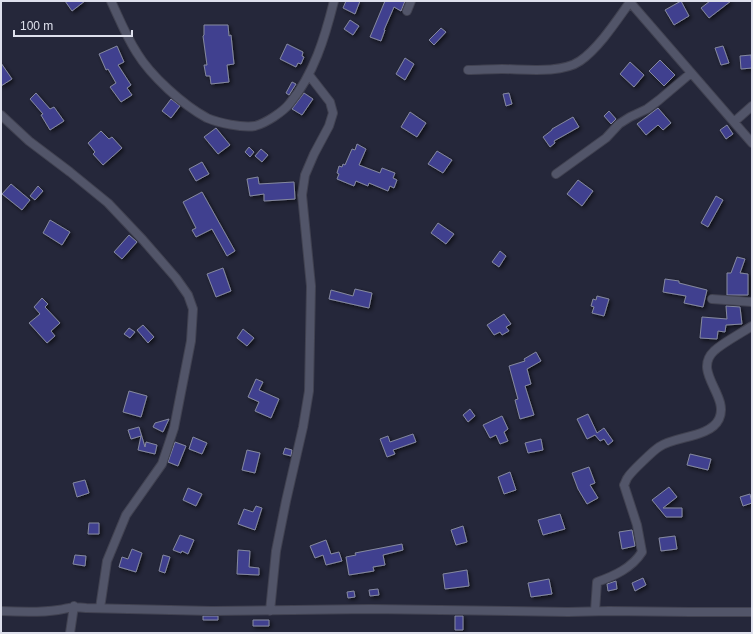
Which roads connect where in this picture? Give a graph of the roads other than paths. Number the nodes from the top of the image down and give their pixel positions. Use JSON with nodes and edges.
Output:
{"nodes":[{"id":1,"x":111,"y":1,"type":"edge"},
{"id":2,"x":334,"y":1,"type":"edge"},
{"id":3,"x":412,"y":1,"type":"edge"},
{"id":4,"x":629,"y":1,"type":"edge"},
{"id":5,"x":407,"y":11,"type":"dead end"},
{"id":6,"x":468,"y":70,"type":"dead end"},
{"id":7,"x":691,"y":72,"type":"junction"},
{"id":8,"x":309,"y":76,"type":"junction"},
{"id":9,"x":752,"y":106,"type":"edge"},
{"id":10,"x":1,"y":115,"type":"edge"},
{"id":11,"x":734,"y":122,"type":"junction"},
{"id":12,"x":752,"y":143,"type":"edge"},
{"id":13,"x":556,"y":174,"type":"dead end"},
{"id":14,"x":712,"y":299,"type":"dead end"},
{"id":15,"x":752,"y":302,"type":"edge"},
{"id":16,"x":752,"y":326,"type":"edge"},
{"id":17,"x":74,"y":606,"type":"junction"},
{"id":18,"x":100,"y":608,"type":"junction"},
{"id":19,"x":1,"y":611,"type":"edge"},
{"id":20,"x":270,"y":611,"type":"junction"},
{"id":21,"x":595,"y":611,"type":"junction"},
{"id":22,"x":752,"y":612,"type":"edge"},
{"id":23,"x":70,"y":633,"type":"edge"}],
"edges":[{"from":1,"to":8,"type":"street"},
{"from":2,"to":8,"type":"street"},
{"from":3,"to":5,"type":"street"},
{"from":4,"to":6,"type":"street"},
{"from":4,"to":7,"type":"street"},
{"from":7,"to":11,"type":"street"},
{"from":7,"to":13,"type":"street"},
{"from":8,"to":20,"type":"street"},
{"from":9,"to":11,"type":"street"},
{"from":10,"to":18,"type":"street"},
{"from":11,"to":12,"type":"street"},
{"from":14,"to":15,"type":"street"},
{"from":16,"to":21,"type":"street"},
{"from":17,"to":18,"type":"street"},
{"from":17,"to":19,"type":"street"},
{"from":17,"to":23,"type":"street"},
{"from":18,"to":20,"type":"street"},
{"from":20,"to":21,"type":"street"},
{"from":21,"to":22,"type":"street"}]}
